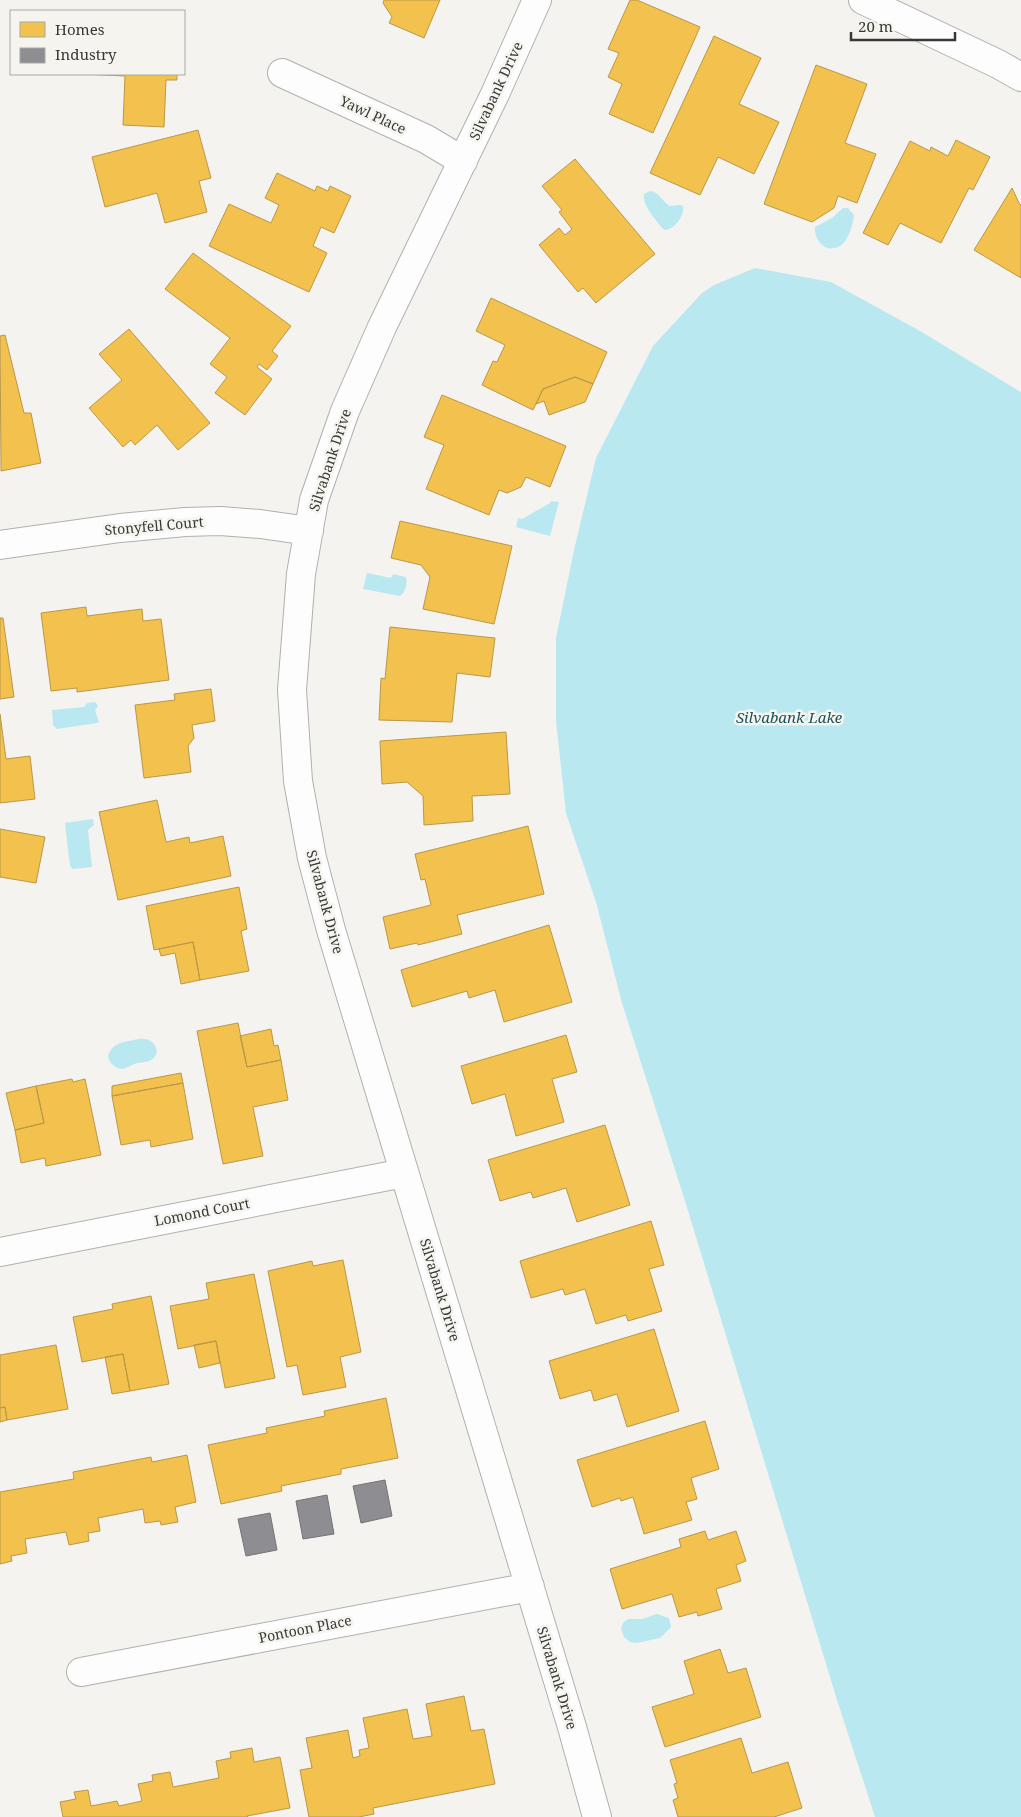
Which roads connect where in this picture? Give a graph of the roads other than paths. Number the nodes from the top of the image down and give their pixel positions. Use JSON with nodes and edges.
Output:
{"nodes":[{"id":1,"x":537,"y":0,"type":"edge"},
{"id":2,"x":863,"y":0,"type":"edge"},
{"id":3,"x":282,"y":73,"type":"dead end"},
{"id":4,"x":1021,"y":77,"type":"edge"},
{"id":5,"x":463,"y":161,"type":"junction"},
{"id":6,"x":309,"y":530,"type":"junction"},
{"id":7,"x":0,"y":544,"type":"edge"},
{"id":8,"x":404,"y":1173,"type":"junction"},
{"id":9,"x":0,"y":1252,"type":"edge"},
{"id":10,"x":530,"y":1587,"type":"junction"},
{"id":11,"x":81,"y":1672,"type":"dead end"},
{"id":12,"x":597,"y":1817,"type":"edge"}],
"edges":[{"from":1,"to":5,"type":"street","name":"Silvabank Drive"},
{"from":2,"to":4,"type":"street"},
{"from":3,"to":5,"type":"street","name":"Yawl Place"},
{"from":5,"to":6,"type":"street","name":"Silvabank Drive"},
{"from":6,"to":7,"type":"street","name":"Stonyfell Court"},
{"from":6,"to":8,"type":"street","name":"Silvabank Drive"},
{"from":8,"to":9,"type":"street","name":"Lomond Court"},
{"from":8,"to":10,"type":"street","name":"Silvabank Drive"},
{"from":10,"to":11,"type":"street","name":"Pontoon Place"},
{"from":10,"to":12,"type":"street","name":"Silvabank Drive"}]}
